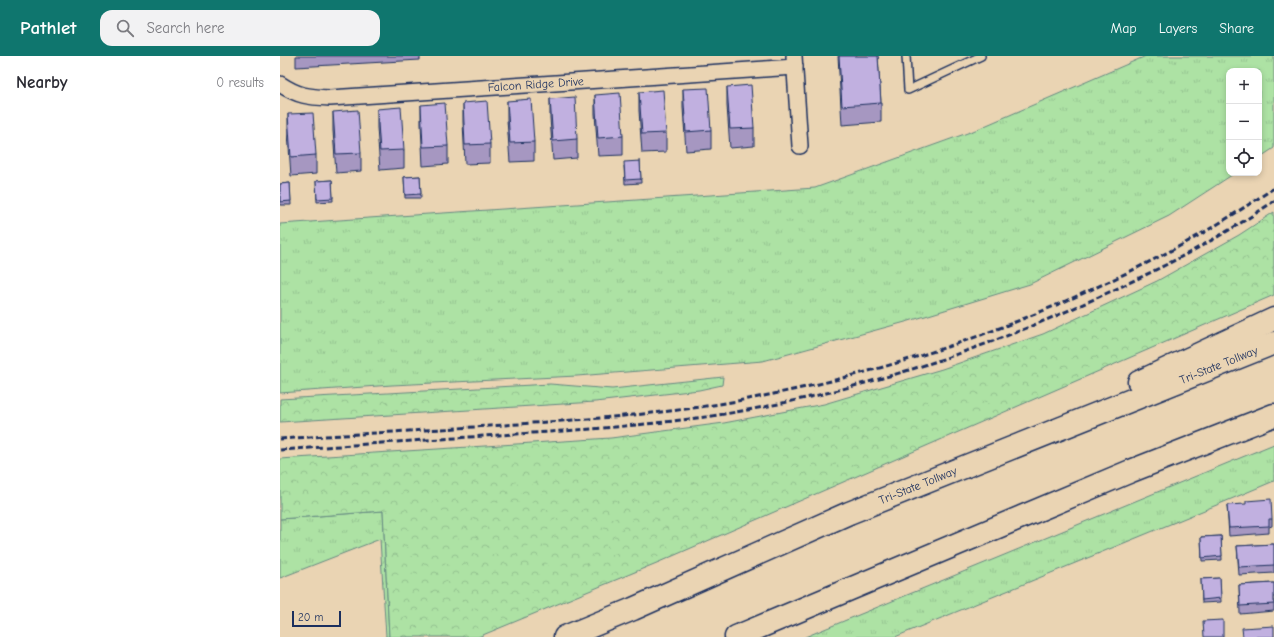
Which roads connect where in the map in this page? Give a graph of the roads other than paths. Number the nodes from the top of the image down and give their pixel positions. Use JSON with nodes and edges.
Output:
{"nodes":[{"id":1,"x":906,"y":56,"type":"edge"},
{"id":2,"x":981,"y":56,"type":"edge"},
{"id":3,"x":794,"y":62,"type":"edge"},
{"id":4,"x":280,"y":84,"type":"edge"},
{"id":5,"x":800,"y":146,"type":"dead end"},
{"id":6,"x":1274,"y":319,"type":"edge"},
{"id":7,"x":1274,"y":343,"type":"edge"},
{"id":8,"x":1274,"y":415,"type":"edge"},
{"id":9,"x":849,"y":514,"type":"junction"},
{"id":10,"x":564,"y":637,"type":"edge"},
{"id":11,"x":736,"y":637,"type":"edge"}],
"edges":[{"from":1,"to":2,"type":"lane"},
{"from":3,"to":4,"type":"street","name":"Falcon Ridge Drive"},
{"from":3,"to":5,"type":"street"},
{"from":6,"to":9,"type":"highway"},
{"from":7,"to":9,"type":"highway","name":"Tri-State Tollway"},
{"from":8,"to":11,"type":"highway"},
{"from":9,"to":10,"type":"highway","name":"Tri-State Tollway"}]}
